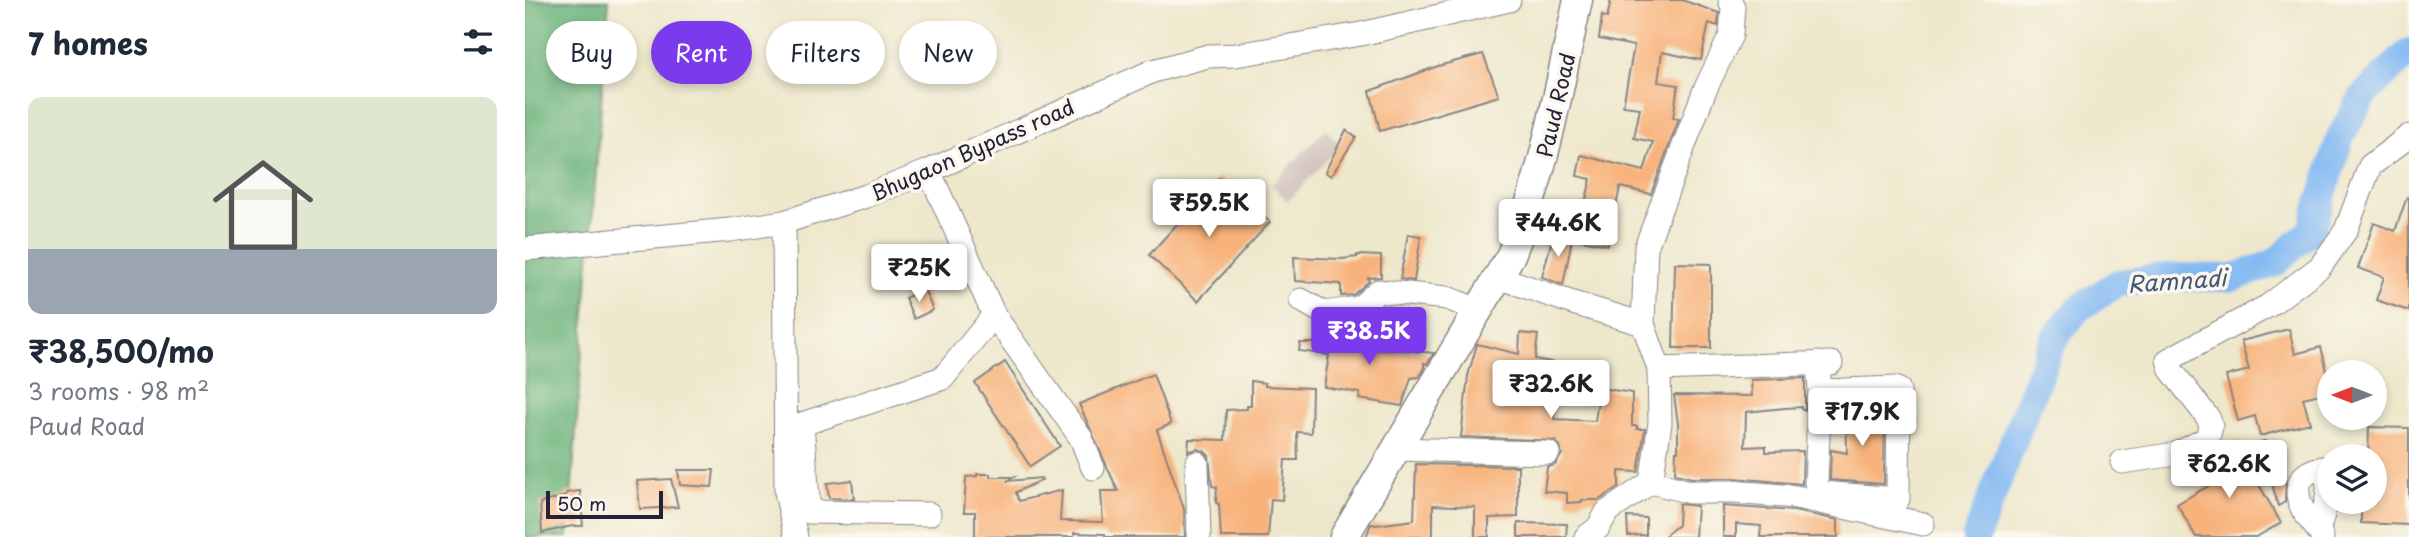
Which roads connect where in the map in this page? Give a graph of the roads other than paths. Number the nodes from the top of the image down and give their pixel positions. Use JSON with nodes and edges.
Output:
{"nodes":[{"id":1,"x":1509,"y":0,"type":"edge"},
{"id":2,"x":1578,"y":0,"type":"edge"},
{"id":3,"x":1730,"y":0,"type":"edge"},
{"id":4,"x":2409,"y":136,"type":"edge"},
{"id":5,"x":929,"y":172,"type":"junction"},
{"id":6,"x":784,"y":222,"type":"junction"},
{"id":7,"x":525,"y":249,"type":"edge"},
{"id":8,"x":1498,"y":277,"type":"junction"},
{"id":9,"x":1301,"y":300,"type":"dead end"},
{"id":10,"x":1478,"y":310,"type":"junction"},
{"id":11,"x":993,"y":315,"type":"junction"},
{"id":12,"x":1643,"y":324,"type":"junction"},
{"id":13,"x":1659,"y":369,"type":"junction"},
{"id":14,"x":1820,"y":391,"type":"junction"},
{"id":15,"x":1395,"y":449,"type":"junction"},
{"id":16,"x":1548,"y":453,"type":"dead end"},
{"id":17,"x":2122,"y":462,"type":"dead end"},
{"id":18,"x":1197,"y":463,"type":"dead end"},
{"id":19,"x":1093,"y":468,"type":"dead end"},
{"id":20,"x":1650,"y":482,"type":"junction"},
{"id":21,"x":929,"y":514,"type":"dead end"},
{"id":22,"x":1923,"y":524,"type":"dead end"},
{"id":23,"x":1590,"y":536,"type":"edge"},
{"id":24,"x":796,"y":537,"type":"edge"},
{"id":25,"x":1199,"y":537,"type":"edge"},
{"id":26,"x":1344,"y":537,"type":"edge"}],
"edges":[{"from":1,"to":5,"type":"street","name":"Bhugaon Bypass road"},
{"from":2,"to":8,"type":"main road","name":"Paud Road"},
{"from":3,"to":12,"type":"street"},
{"from":4,"to":17,"type":"street"},
{"from":5,"to":6,"type":"street","name":"Bhugaon Bypass road"},
{"from":5,"to":11,"type":"street"},
{"from":6,"to":7,"type":"street","name":"Bhugaon Bypass road"},
{"from":6,"to":24,"type":"street"},
{"from":8,"to":10,"type":"main road","name":"Paud Road"},
{"from":8,"to":12,"type":"street"},
{"from":9,"to":10,"type":"street"},
{"from":10,"to":15,"type":"main road","name":"Paud Road"},
{"from":11,"to":19,"type":"street"},
{"from":11,"to":21,"type":"street"},
{"from":12,"to":13,"type":"street"},
{"from":13,"to":14,"type":"street"},
{"from":13,"to":20,"type":"street"},
{"from":14,"to":14,"type":"street"},
{"from":15,"to":16,"type":"street"},
{"from":15,"to":26,"type":"main road","name":"Paud Road"},
{"from":18,"to":25,"type":"street"},
{"from":20,"to":22,"type":"street"},
{"from":20,"to":23,"type":"street"}]}
